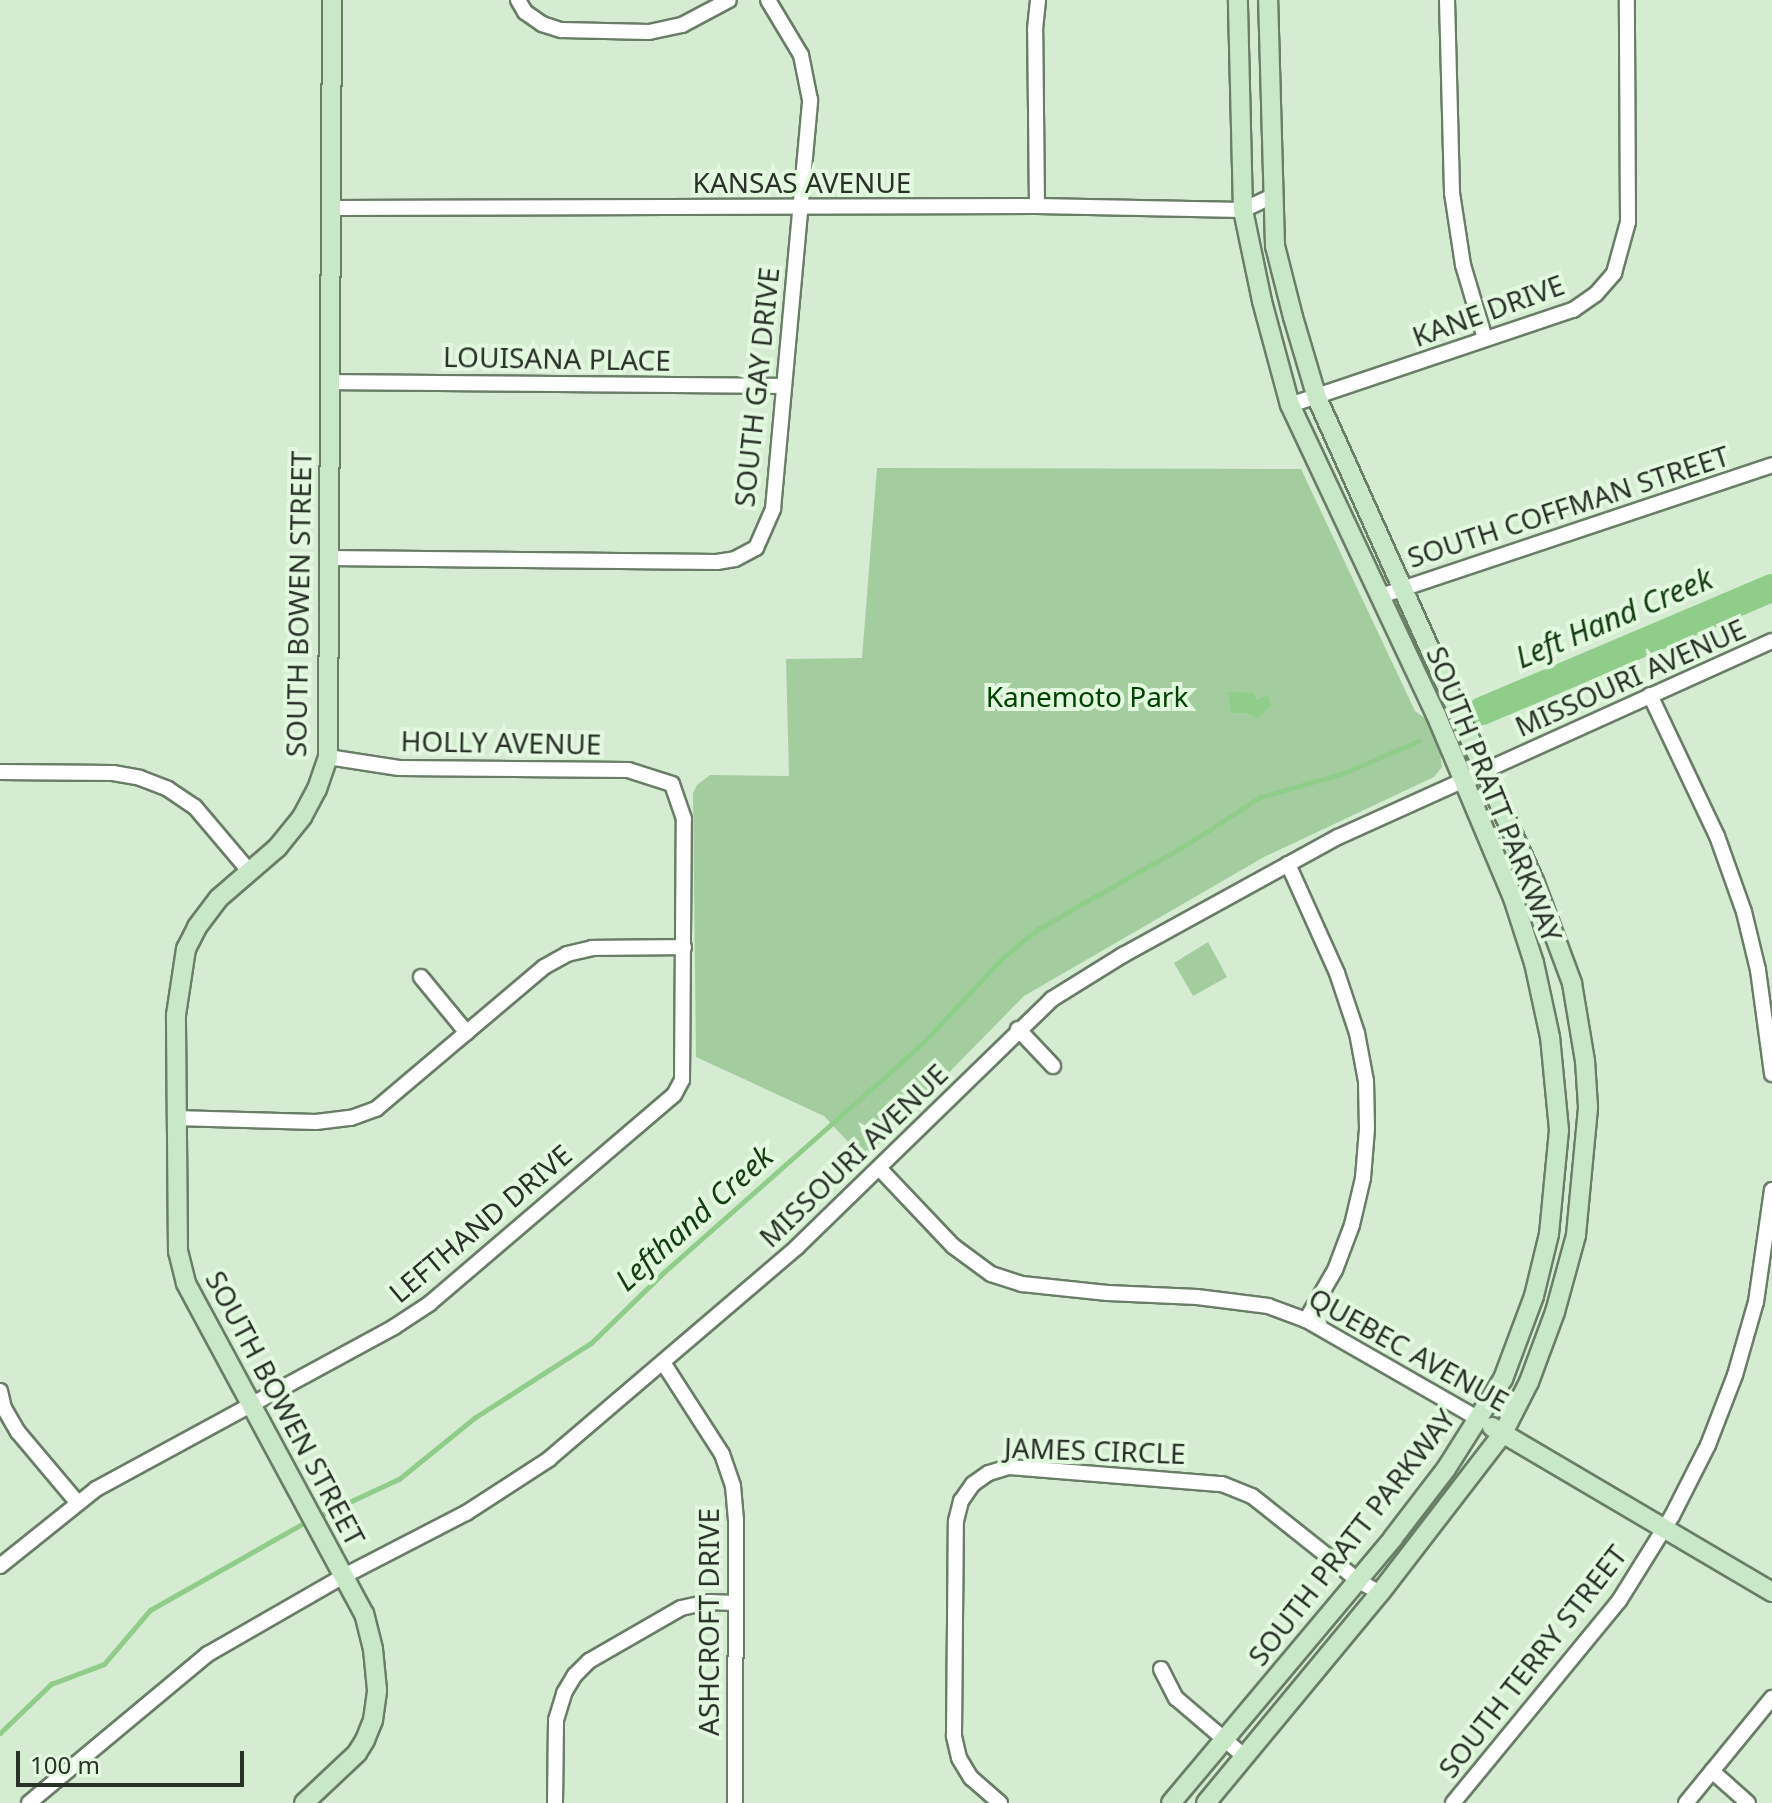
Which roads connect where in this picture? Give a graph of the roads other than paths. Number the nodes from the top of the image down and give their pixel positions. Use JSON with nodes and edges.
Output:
{"nodes":[{"id":1,"x":332,"y":0,"type":"edge"},
{"id":2,"x":518,"y":0,"type":"edge"},
{"id":3,"x":729,"y":0,"type":"edge"},
{"id":4,"x":768,"y":0,"type":"edge"},
{"id":5,"x":1038,"y":0,"type":"edge"},
{"id":6,"x":1238,"y":0,"type":"edge"},
{"id":7,"x":1268,"y":0,"type":"edge"},
{"id":8,"x":1447,"y":0,"type":"edge"},
{"id":9,"x":1627,"y":0,"type":"edge"},
{"id":10,"x":1271,"y":197,"type":"junction"},
{"id":11,"x":1037,"y":206,"type":"junction"},
{"id":12,"x":331,"y":208,"type":"junction"},
{"id":13,"x":801,"y":208,"type":"junction"},
{"id":14,"x":1243,"y":210,"type":"junction"},
{"id":15,"x":1485,"y":339,"type":"junction"},
{"id":16,"x":329,"y":382,"type":"junction"},
{"id":17,"x":784,"y":386,"type":"junction"},
{"id":18,"x":1317,"y":398,"type":"junction"},
{"id":19,"x":1290,"y":405,"type":"junction"},
{"id":20,"x":1772,"y":465,"type":"edge"},
{"id":21,"x":328,"y":558,"type":"junction"},
{"id":22,"x":1404,"y":588,"type":"junction"},
{"id":23,"x":1381,"y":596,"type":"junction"},
{"id":24,"x":1772,"y":641,"type":"edge"},
{"id":25,"x":1650,"y":695,"type":"junction"},
{"id":26,"x":328,"y":757,"type":"junction"},
{"id":27,"x":0,"y":772,"type":"edge"},
{"id":28,"x":1483,"y":772,"type":"junction"},
{"id":29,"x":1462,"y":782,"type":"junction"},
{"id":30,"x":672,"y":784,"type":"joint"},
{"id":31,"x":1288,"y":864,"type":"junction"},
{"id":32,"x":250,"y":872,"type":"junction"},
{"id":33,"x":684,"y":947,"type":"junction"},
{"id":34,"x":421,"y":977,"type":"dead end"},
{"id":35,"x":1018,"y":1029,"type":"junction"},
{"id":36,"x":467,"y":1033,"type":"junction"},
{"id":37,"x":1053,"y":1066,"type":"dead end"},
{"id":38,"x":1772,"y":1074,"type":"edge"},
{"id":39,"x":175,"y":1118,"type":"junction"},
{"id":40,"x":879,"y":1168,"type":"junction"},
{"id":41,"x":1772,"y":1190,"type":"edge"},
{"id":42,"x":1306,"y":1320,"type":"junction"},
{"id":43,"x":664,"y":1364,"type":"junction"},
{"id":44,"x":0,"y":1391,"type":"edge"},
{"id":45,"x":250,"y":1404,"type":"junction"},
{"id":46,"x":1479,"y":1419,"type":"junction"},
{"id":47,"x":1503,"y":1433,"type":"junction"},
{"id":48,"x":77,"y":1502,"type":"junction"},
{"id":49,"x":1665,"y":1528,"type":"junction"},
{"id":50,"x":0,"y":1566,"type":"edge"},
{"id":51,"x":342,"y":1577,"type":"junction"},
{"id":52,"x":1359,"y":1581,"type":"junction"},
{"id":53,"x":1772,"y":1592,"type":"edge"},
{"id":54,"x":1380,"y":1593,"type":"junction"},
{"id":55,"x":735,"y":1603,"type":"junction"},
{"id":56,"x":1161,"y":1669,"type":"dead end"},
{"id":57,"x":1772,"y":1698,"type":"edge"},
{"id":58,"x":1225,"y":1740,"type":"junction"},
{"id":59,"x":1245,"y":1757,"type":"junction"},
{"id":60,"x":1712,"y":1771,"type":"junction"},
{"id":61,"x":29,"y":1803,"type":"edge"},
{"id":62,"x":304,"y":1803,"type":"edge"},
{"id":63,"x":555,"y":1803,"type":"edge"},
{"id":64,"x":735,"y":1803,"type":"edge"},
{"id":65,"x":1000,"y":1803,"type":"edge"},
{"id":66,"x":1171,"y":1803,"type":"edge"},
{"id":67,"x":1206,"y":1803,"type":"edge"},
{"id":68,"x":1453,"y":1803,"type":"edge"},
{"id":69,"x":1686,"y":1803,"type":"edge"},
{"id":70,"x":1748,"y":1803,"type":"edge"}],
"edges":[{"from":1,"to":12,"type":"street","name":"SOUTH BOWEN STREET"},
{"from":2,"to":3,"type":"street"},
{"from":4,"to":13,"type":"street","name":"SOUTH GAY DRIVE"},
{"from":5,"to":11,"type":"street"},
{"from":6,"to":14,"type":"street","name":"SOUTH PRATT PARKWAY"},
{"from":7,"to":10,"type":"street","name":"SOUTH PRATT PARKWAY"},
{"from":8,"to":15,"type":"street"},
{"from":9,"to":15,"type":"street","name":"KANE DRIVE"},
{"from":10,"to":14,"type":"street","name":"KANSAS AVENUE"},
{"from":10,"to":18,"type":"street","name":"SOUTH PRATT PARKWAY"},
{"from":11,"to":13,"type":"street","name":"KANSAS AVENUE"},
{"from":11,"to":14,"type":"street","name":"KANSAS AVENUE"},
{"from":12,"to":13,"type":"street","name":"KANSAS AVENUE"},
{"from":12,"to":16,"type":"street","name":"SOUTH BOWEN STREET"},
{"from":13,"to":17,"type":"street","name":"SOUTH GAY DRIVE"},
{"from":14,"to":19,"type":"street","name":"SOUTH PRATT PARKWAY"},
{"from":15,"to":18,"type":"street","name":"KANE DRIVE"},
{"from":16,"to":17,"type":"street","name":"LOUISANA PLACE"},
{"from":16,"to":21,"type":"street","name":"SOUTH BOWEN STREET"},
{"from":17,"to":21,"type":"street","name":"SOUTH GAY DRIVE"},
{"from":18,"to":19,"type":"street","name":"KANE DRIVE"},
{"from":18,"to":22,"type":"street","name":"SOUTH PRATT PARKWAY"},
{"from":19,"to":23,"type":"street","name":"SOUTH PRATT PARKWAY"},
{"from":20,"to":22,"type":"street","name":"SOUTH COFFMAN STREET"},
{"from":21,"to":26,"type":"street","name":"SOUTH BOWEN STREET"},
{"from":22,"to":23,"type":"street","name":"SOUTH COFFMAN STREET"},
{"from":22,"to":28,"type":"street","name":"SOUTH PRATT PARKWAY"},
{"from":23,"to":29,"type":"street","name":"SOUTH PRATT PARKWAY"},
{"from":24,"to":25,"type":"street","name":"MISSOURI AVENUE"},
{"from":25,"to":28,"type":"street","name":"MISSOURI AVENUE"},
{"from":25,"to":38,"type":"street"},
{"from":26,"to":30,"type":"street","name":"HOLLY AVENUE"},
{"from":26,"to":32,"type":"street","name":"SOUTH BOWEN STREET"},
{"from":27,"to":32,"type":"street"},
{"from":28,"to":29,"type":"street","name":"MISSOURI AVENUE"},
{"from":28,"to":47,"type":"street","name":"SOUTH PRATT PARKWAY"},
{"from":29,"to":31,"type":"street","name":"MISSOURI AVENUE"},
{"from":29,"to":46,"type":"street","name":"SOUTH PRATT PARKWAY"},
{"from":30,"to":33,"type":"street","name":"LEFTHAND DRIVE"},
{"from":31,"to":35,"type":"street","name":"MISSOURI AVENUE"},
{"from":31,"to":42,"type":"street"},
{"from":32,"to":39,"type":"street","name":"SOUTH BOWEN STREET"},
{"from":33,"to":36,"type":"street"},
{"from":33,"to":45,"type":"street","name":"LEFTHAND DRIVE"},
{"from":34,"to":36,"type":"street"},
{"from":35,"to":37,"type":"street"},
{"from":35,"to":40,"type":"street","name":"MISSOURI AVENUE"},
{"from":36,"to":39,"type":"street"},
{"from":39,"to":45,"type":"street","name":"SOUTH BOWEN STREET"},
{"from":40,"to":42,"type":"street","name":"QUEBEC AVENUE"},
{"from":40,"to":43,"type":"street","name":"MISSOURI AVENUE"},
{"from":41,"to":49,"type":"street","name":"SOUTH TERRY STREET"},
{"from":42,"to":46,"type":"street","name":"QUEBEC AVENUE"},
{"from":43,"to":51,"type":"street","name":"MISSOURI AVENUE"},
{"from":43,"to":55,"type":"street","name":"ASHCROFT DRIVE"},
{"from":44,"to":48,"type":"street"},
{"from":45,"to":48,"type":"street","name":"LEFTHAND DRIVE"},
{"from":45,"to":51,"type":"street","name":"SOUTH BOWEN STREET"},
{"from":46,"to":47,"type":"street","name":"QUEBEC AVENUE"},
{"from":46,"to":52,"type":"street","name":"SOUTH PRATT PARKWAY"},
{"from":47,"to":49,"type":"street","name":"QUEBEC AVENUE"},
{"from":47,"to":54,"type":"street","name":"SOUTH PRATT PARKWAY"},
{"from":48,"to":50,"type":"street","name":"LEFTHAND DRIVE"},
{"from":49,"to":53,"type":"street","name":"QUEBEC AVENUE"},
{"from":49,"to":68,"type":"street","name":"SOUTH TERRY STREET"},
{"from":51,"to":61,"type":"street","name":"MISSOURI AVENUE"},
{"from":51,"to":62,"type":"street","name":"SOUTH BOWEN STREET"},
{"from":52,"to":54,"type":"street","name":"JAMES CIRCLE"},
{"from":52,"to":58,"type":"street","name":"SOUTH PRATT PARKWAY"},
{"from":52,"to":65,"type":"street","name":"JAMES CIRCLE"},
{"from":54,"to":59,"type":"street","name":"SOUTH PRATT PARKWAY"},
{"from":55,"to":63,"type":"street"},
{"from":55,"to":64,"type":"street","name":"ASHCROFT DRIVE"},
{"from":56,"to":58,"type":"street"},
{"from":57,"to":60,"type":"street"},
{"from":58,"to":59,"type":"street"},
{"from":58,"to":66,"type":"street","name":"SOUTH PRATT PARKWAY"},
{"from":59,"to":67,"type":"street","name":"SOUTH PRATT PARKWAY"},
{"from":60,"to":69,"type":"street"},
{"from":60,"to":70,"type":"street"}]}
